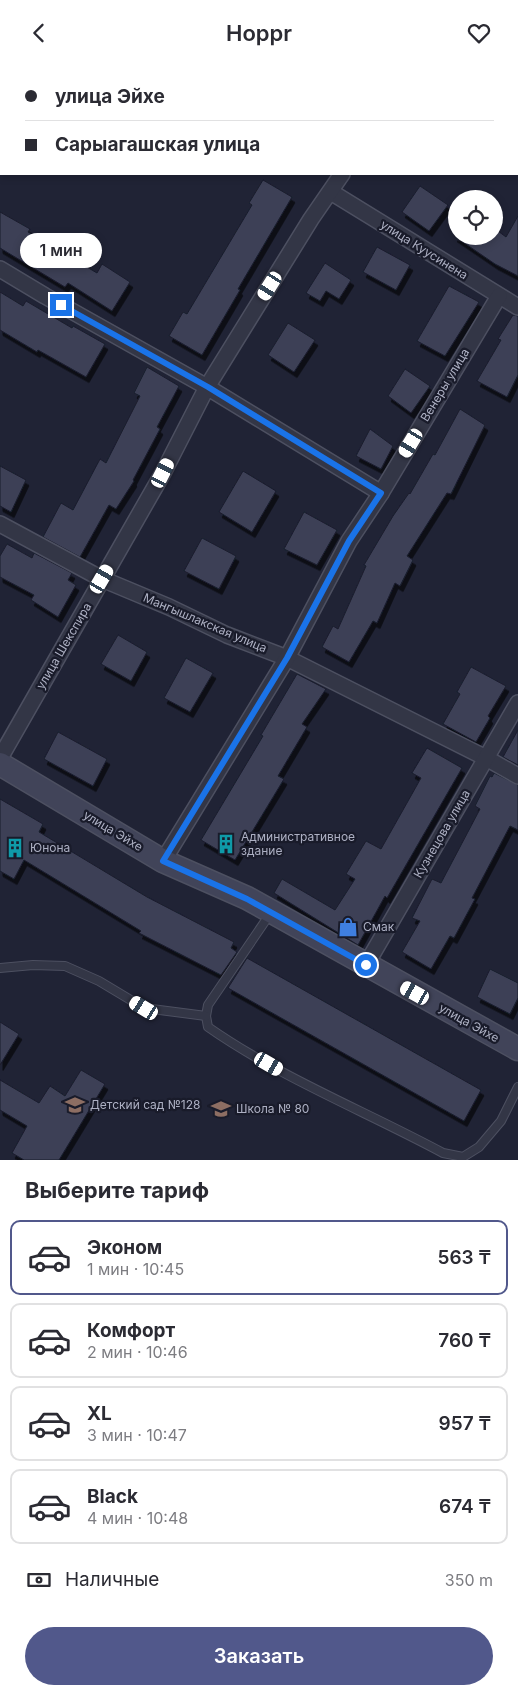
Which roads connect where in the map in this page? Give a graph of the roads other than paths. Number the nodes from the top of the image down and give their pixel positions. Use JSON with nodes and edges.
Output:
{"nodes":[{"id":1,"x":341,"y":175,"type":"edge"},
{"id":2,"x":331,"y":192,"type":"junction"},
{"id":3,"x":0,"y":269,"type":"edge"},
{"id":4,"x":499,"y":296,"type":"junction"},
{"id":5,"x":518,"y":307,"type":"edge"},
{"id":6,"x":208,"y":387,"type":"junction"},
{"id":7,"x":381,"y":493,"type":"junction"},
{"id":8,"x":0,"y":524,"type":"edge"},
{"id":9,"x":102,"y":579,"type":"junction"},
{"id":10,"x":287,"y":658,"type":"junction"},
{"id":11,"x":518,"y":703,"type":"edge"},
{"id":12,"x":0,"y":758,"type":"edge"},
{"id":13,"x":486,"y":758,"type":"junction"},
{"id":14,"x":0,"y":764,"type":"edge"},
{"id":15,"x":518,"y":776,"type":"edge"},
{"id":16,"x":163,"y":861,"type":"junction"},
{"id":17,"x":272,"y":912,"type":"junction"},
{"id":18,"x":366,"y":965,"type":"junction"},
{"id":19,"x":0,"y":968,"type":"edge"},
{"id":20,"x":206,"y":1016,"type":"junction"},
{"id":21,"x":518,"y":1049,"type":"edge"},
{"id":22,"x":518,"y":1087,"type":"edge"}],
"edges":[{"from":1,"to":2,"type":"street","name":"улица Шекспира"},
{"from":2,"to":4,"type":"street","name":"улица Куусинена"},
{"from":2,"to":6,"type":"street","name":"улица Шекспира"},
{"from":3,"to":6,"type":"street"},
{"from":4,"to":5,"type":"street","name":"улица Куусинена"},
{"from":4,"to":7,"type":"street","name":"Венеры улица"},
{"from":6,"to":7,"type":"street"},
{"from":6,"to":9,"type":"street","name":"улица Шекспира"},
{"from":7,"to":10,"type":"street","name":"Венеры улица"},
{"from":8,"to":9,"type":"street","name":"Мангышлакская улица"},
{"from":9,"to":10,"type":"street","name":"Мангышлакская улица"},
{"from":9,"to":12,"type":"street","name":"улица Шекспира"},
{"from":10,"to":13,"type":"street","name":"Мангышлакская улица"},
{"from":10,"to":16,"type":"street","name":"Венеры улица"},
{"from":11,"to":13,"type":"street","name":"Кузнецова улица"},
{"from":13,"to":15,"type":"street","name":"Мангышлакская улица"},
{"from":13,"to":18,"type":"street","name":"Кузнецова улица"},
{"from":14,"to":16,"type":"street","name":"улица Эйхе"},
{"from":16,"to":17,"type":"street","name":"улица Эйхе"},
{"from":17,"to":18,"type":"street","name":"улица Эйхе"},
{"from":17,"to":20,"type":"lane"},
{"from":18,"to":21,"type":"street","name":"улица Эйхе"},
{"from":19,"to":20,"type":"lane"},
{"from":20,"to":22,"type":"lane"}]}
